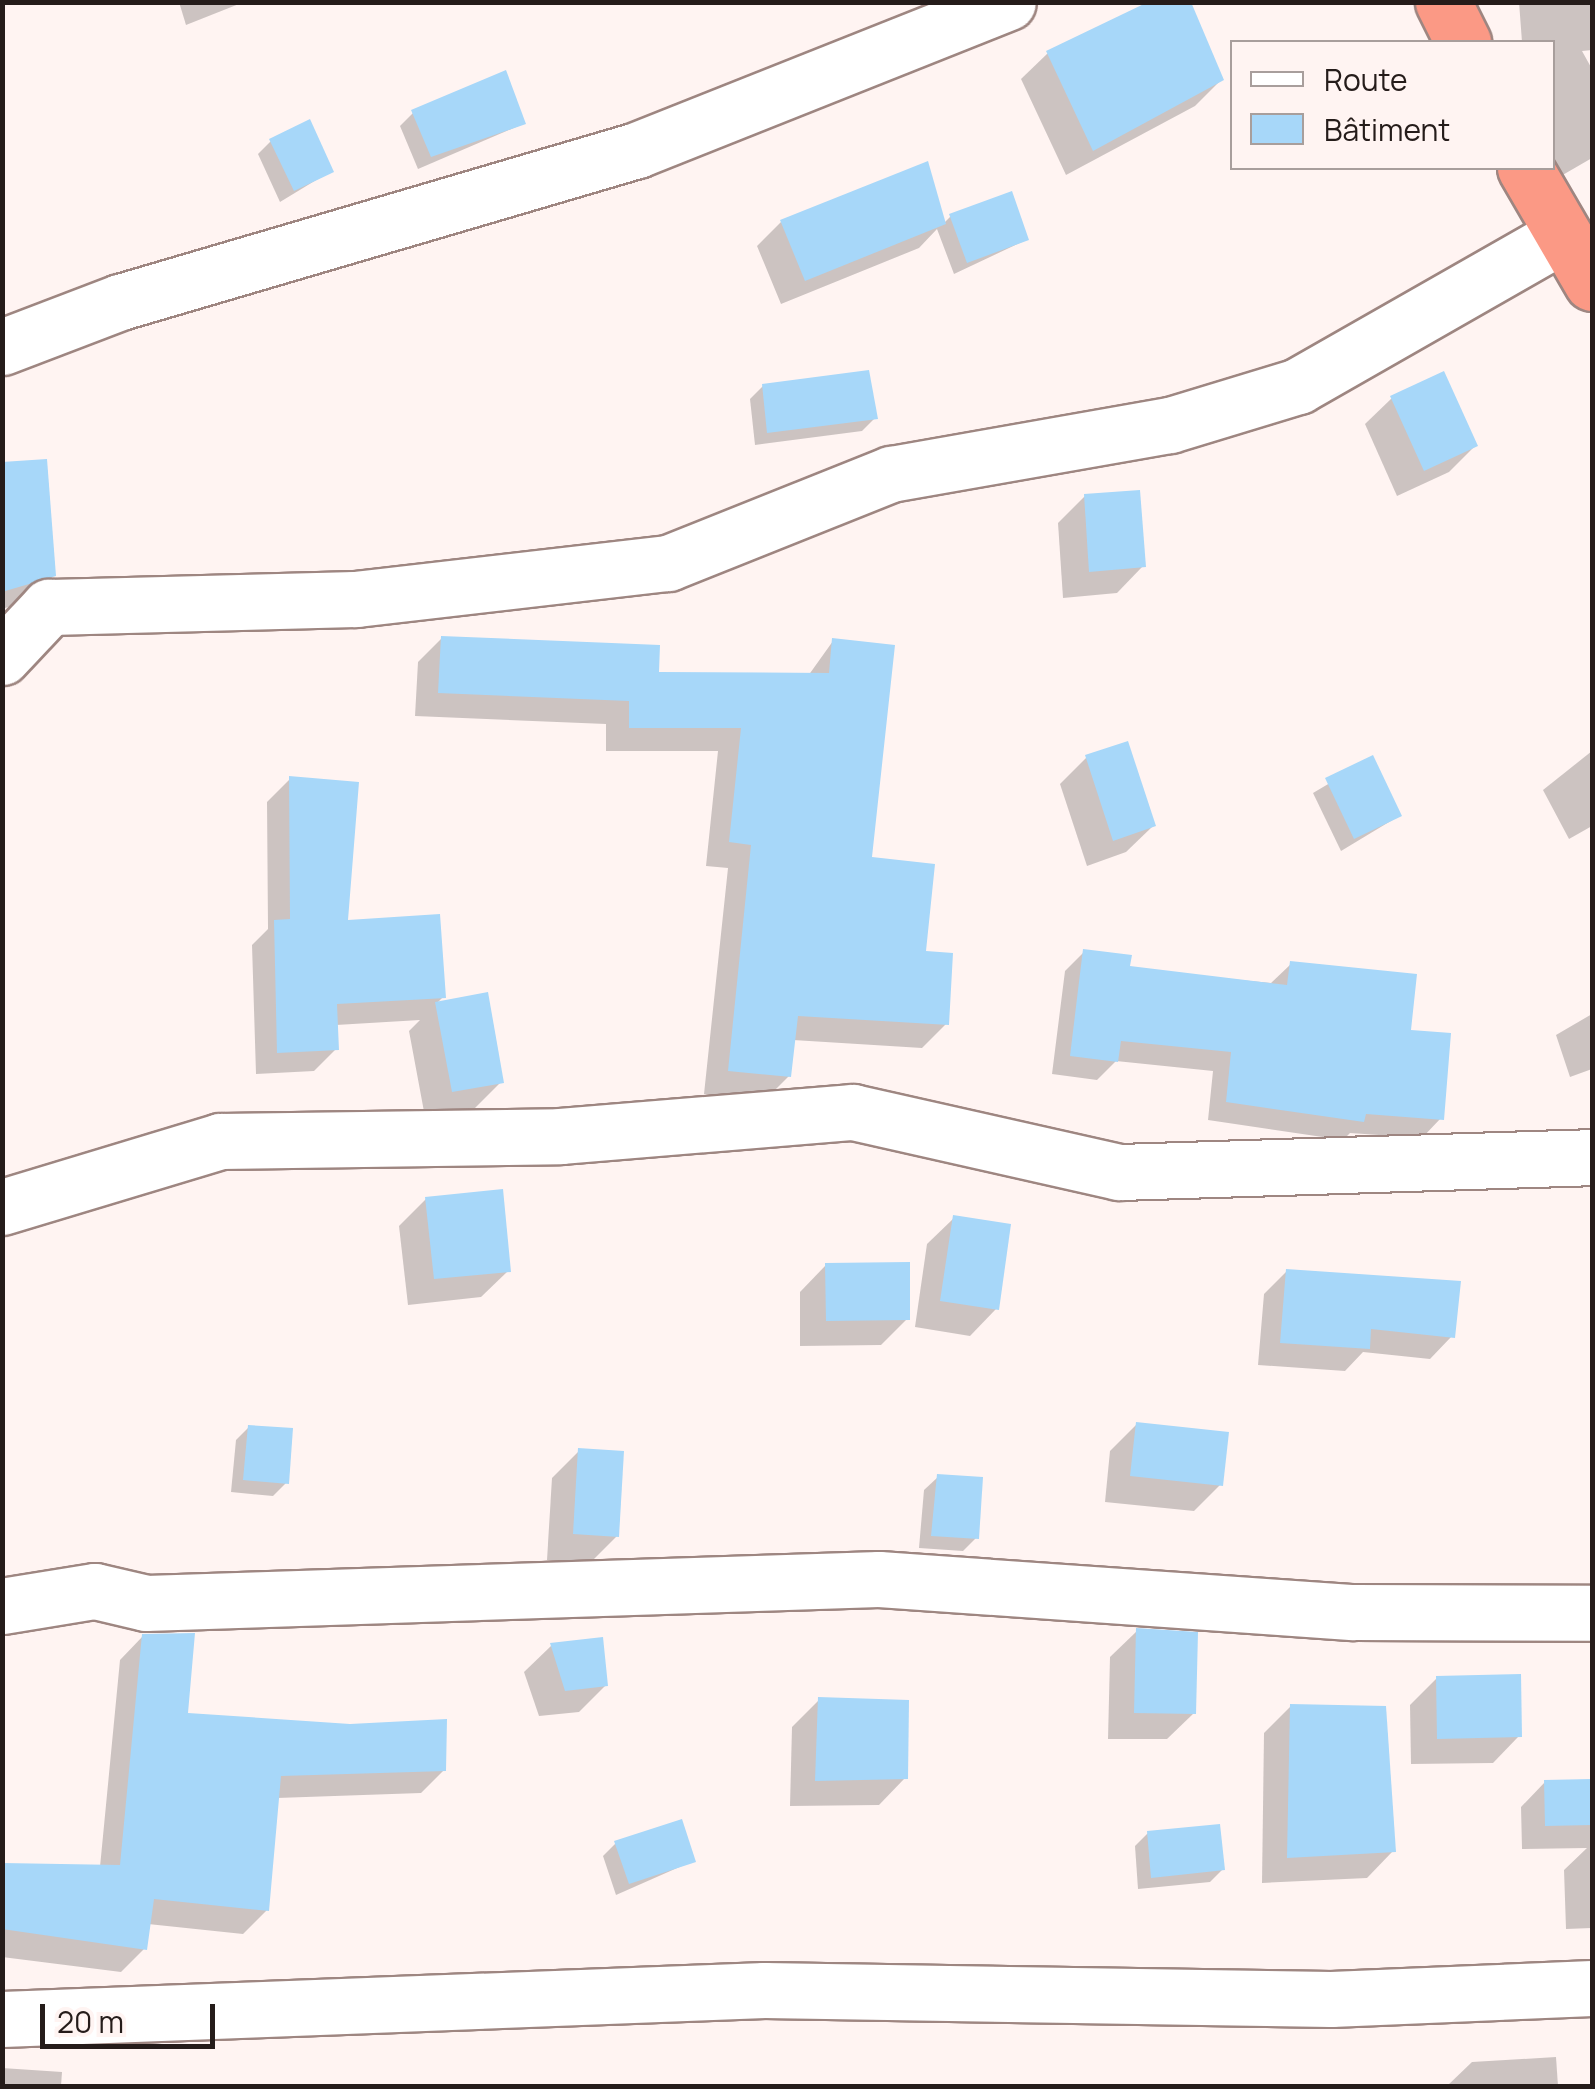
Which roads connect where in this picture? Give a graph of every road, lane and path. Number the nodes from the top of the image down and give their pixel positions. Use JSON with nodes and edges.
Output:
{"nodes":[{"id":1,"x":1008,"y":2,"type":"edge"},
{"id":2,"x":1443,"y":2,"type":"edge"},
{"id":3,"x":1462,"y":40,"type":"edge"},
{"id":4,"x":1525,"y":170,"type":"edge"},
{"id":5,"x":1559,"y":237,"type":"junction"},
{"id":6,"x":1592,"y":283,"type":"edge"},
{"id":7,"x":2,"y":348,"type":"edge"},
{"id":8,"x":2,"y":658,"type":"edge"},
{"id":9,"x":1592,"y":1157,"type":"edge"},
{"id":10,"x":2,"y":1207,"type":"edge"},
{"id":11,"x":2,"y":1606,"type":"edge"},
{"id":12,"x":1592,"y":1613,"type":"edge"},
{"id":13,"x":1592,"y":1988,"type":"edge"},
{"id":14,"x":2,"y":2020,"type":"edge"}],
"edges":[{"from":1,"to":7,"type":"street"},
{"from":2,"to":3,"type":"highway"},
{"from":4,"to":5,"type":"highway"},
{"from":5,"to":6,"type":"highway"},
{"from":5,"to":8,"type":"street"},
{"from":9,"to":10,"type":"street"},
{"from":11,"to":12,"type":"street"},
{"from":13,"to":14,"type":"street"}]}
